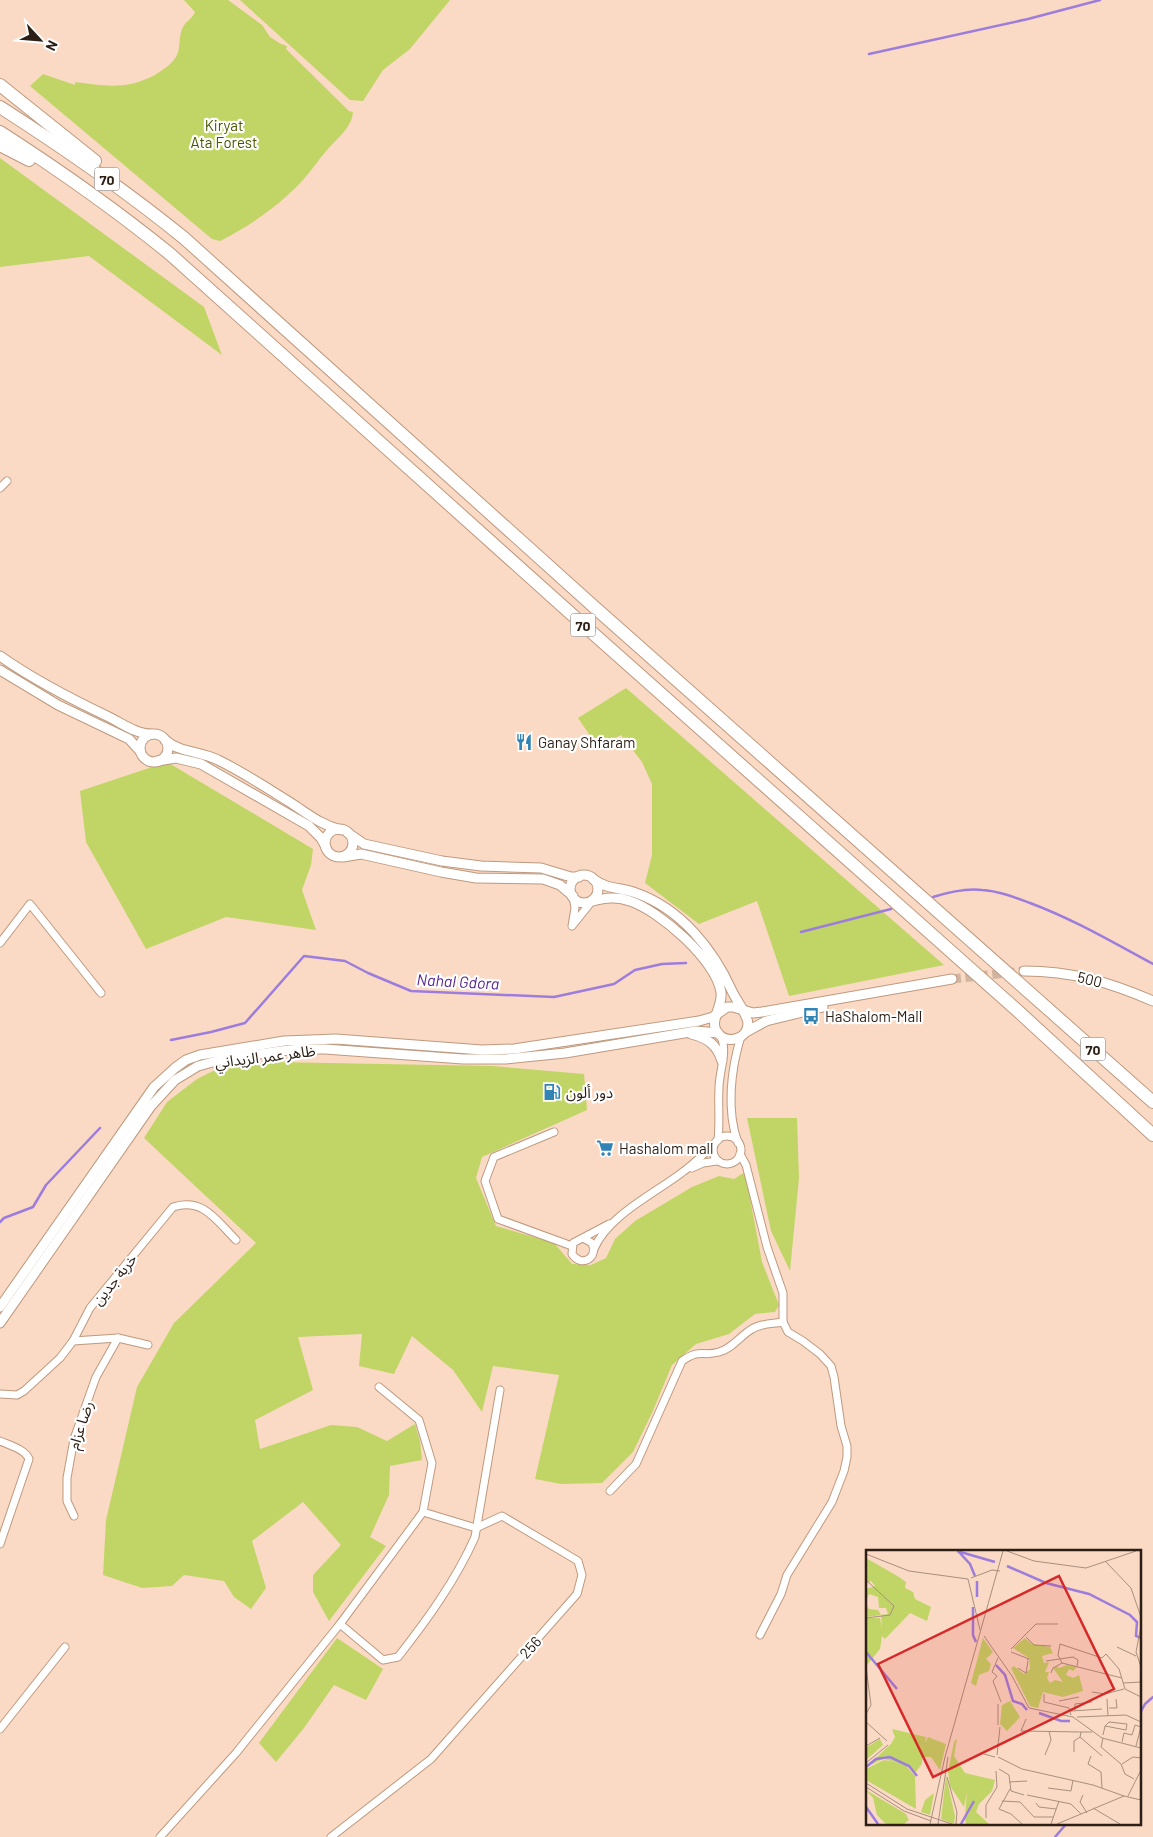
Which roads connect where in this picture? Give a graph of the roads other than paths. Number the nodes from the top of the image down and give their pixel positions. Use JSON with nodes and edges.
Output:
{"nodes":[{"id":1,"x":0,"y":86,"type":"edge"},
{"id":2,"x":0,"y":107,"type":"edge"},
{"id":3,"x":0,"y":132,"type":"edge"},
{"id":4,"x":0,"y":144,"type":"edge"},
{"id":5,"x":138,"y":228,"type":"junction"},
{"id":6,"x":208,"y":259,"type":"junction"},
{"id":7,"x":7,"y":480,"type":"dead end"},
{"id":8,"x":0,"y":488,"type":"edge"},
{"id":9,"x":0,"y":656,"type":"edge"},
{"id":10,"x":0,"y":670,"type":"edge"},
{"id":11,"x":152,"y":734,"type":"junction"},
{"id":12,"x":165,"y":740,"type":"junction"},
{"id":13,"x":140,"y":751,"type":"junction"},
{"id":14,"x":157,"y":761,"type":"junction"},
{"id":15,"x":344,"y":832,"type":"junction"},
{"id":16,"x":326,"y":847,"type":"junction"},
{"id":17,"x":343,"y":857,"type":"junction"},
{"id":18,"x":579,"y":877,"type":"junction"},
{"id":19,"x":593,"y":879,"type":"junction"},
{"id":20,"x":572,"y":896,"type":"junction"},
{"id":21,"x":592,"y":901,"type":"junction"},
{"id":22,"x":0,"y":943,"type":"edge"},
{"id":23,"x":1024,"y":971,"type":"tunnel mouth"},
{"id":24,"x":952,"y":979,"type":"tunnel mouth"},
{"id":25,"x":889,"y":990,"type":"junction"},
{"id":26,"x":101,"y":993,"type":"dead end"},
{"id":27,"x":1153,"y":1001,"type":"edge"},
{"id":28,"x":741,"y":1010,"type":"junction"},
{"id":29,"x":718,"y":1013,"type":"junction"},
{"id":30,"x":686,"y":1033,"type":"junction"},
{"id":31,"x":743,"y":1034,"type":"junction"},
{"id":32,"x":719,"y":1035,"type":"junction"},
{"id":33,"x":722,"y":1061,"type":"junction"},
{"id":34,"x":1153,"y":1102,"type":"edge"},
{"id":35,"x":554,"y":1132,"type":"dead end"},
{"id":36,"x":1153,"y":1135,"type":"edge"},
{"id":37,"x":717,"y":1141,"type":"junction"},
{"id":38,"x":738,"y":1143,"type":"junction"},
{"id":39,"x":740,"y":1154,"type":"junction"},
{"id":40,"x":717,"y":1161,"type":"junction"},
{"id":41,"x":684,"y":1171,"type":"junction"},
{"id":42,"x":614,"y":1222,"type":"junction"},
{"id":43,"x":583,"y":1238,"type":"junction"},
{"id":44,"x":236,"y":1240,"type":"dead end"},
{"id":45,"x":572,"y":1246,"type":"junction"},
{"id":46,"x":594,"y":1249,"type":"junction"},
{"id":47,"x":0,"y":1307,"type":"edge"},
{"id":48,"x":783,"y":1322,"type":"junction"},
{"id":49,"x":0,"y":1324,"type":"edge"},
{"id":50,"x":118,"y":1338,"type":"junction"},
{"id":51,"x":73,"y":1341,"type":"junction"},
{"id":52,"x":148,"y":1345,"type":"dead end"},
{"id":53,"x":379,"y":1387,"type":"dead end"},
{"id":54,"x":500,"y":1390,"type":"dead end"},
{"id":55,"x":0,"y":1394,"type":"edge"},
{"id":56,"x":0,"y":1441,"type":"edge"},
{"id":57,"x":610,"y":1490,"type":"dead end"},
{"id":58,"x":423,"y":1512,"type":"junction"},
{"id":59,"x":74,"y":1516,"type":"dead end"},
{"id":60,"x":476,"y":1528,"type":"junction"},
{"id":61,"x":0,"y":1544,"type":"edge"},
{"id":62,"x":340,"y":1624,"type":"junction"},
{"id":63,"x":760,"y":1635,"type":"dead end"},
{"id":64,"x":65,"y":1647,"type":"dead end"},
{"id":65,"x":0,"y":1729,"type":"edge"},
{"id":66,"x":160,"y":1837,"type":"edge"},
{"id":67,"x":331,"y":1837,"type":"edge"}],
"edges":[{"from":1,"to":6,"type":"highway"},
{"from":2,"to":6,"type":"highway","number":"70"},
{"from":3,"to":5,"type":"highway","number":"70"},
{"from":4,"to":5,"type":"highway"},
{"from":5,"to":36,"type":"highway","number":"70"},
{"from":6,"to":34,"type":"highway","number":"70"},
{"from":7,"to":8,"type":"street"},
{"from":9,"to":11,"type":"main road"},
{"from":10,"to":13,"type":"main road"},
{"from":11,"to":12,"type":"main road"},
{"from":11,"to":13,"type":"main road"},
{"from":12,"to":14,"type":"main road"},
{"from":12,"to":15,"type":"main road"},
{"from":13,"to":14,"type":"main road"},
{"from":14,"to":16,"type":"main road"},
{"from":15,"to":16,"type":"main road"},
{"from":15,"to":17,"type":"main road"},
{"from":15,"to":18,"type":"main road"},
{"from":16,"to":17,"type":"main road"},
{"from":17,"to":20,"type":"main road"},
{"from":18,"to":19,"type":"main road"},
{"from":18,"to":20,"type":"main road"},
{"from":19,"to":21,"type":"main road"},
{"from":19,"to":28,"type":"main road"},
{"from":20,"to":21,"type":"main road"},
{"from":20,"to":21,"type":"street"},
{"from":21,"to":29,"type":"main road"},
{"from":22,"to":26,"type":"street"},
{"from":23,"to":27,"type":"main road","name":"500"},
{"from":24,"to":25,"type":"main road"},
{"from":25,"to":28,"type":"main road"},
{"from":25,"to":31,"type":"main road"},
{"from":28,"to":29,"type":"main road"},
{"from":28,"to":31,"type":"main road"},
{"from":29,"to":32,"type":"main road"},
{"from":29,"to":47,"type":"main road","name":"ظاهر عمر الزيداني"},
{"from":30,"to":32,"type":"main road","name":"ظاهر عمر الزيداني"},
{"from":30,"to":33,"type":"main road"},
{"from":30,"to":49,"type":"main road","name":"ظاهر عمر الزيداني"},
{"from":31,"to":32,"type":"main road"},
{"from":31,"to":38,"type":"street"},
{"from":32,"to":33,"type":"street"},
{"from":33,"to":37,"type":"street"},
{"from":35,"to":45,"type":"street"},
{"from":37,"to":38,"type":"street"},
{"from":37,"to":40,"type":"street"},
{"from":37,"to":41,"type":"street"},
{"from":38,"to":39,"type":"street"},
{"from":39,"to":40,"type":"street"},
{"from":39,"to":48,"type":"street"},
{"from":40,"to":41,"type":"street"},
{"from":41,"to":42,"type":"street"},
{"from":42,"to":43,"type":"street"},
{"from":42,"to":46,"type":"street"},
{"from":43,"to":45,"type":"street"},
{"from":43,"to":46,"type":"street"},
{"from":44,"to":51,"type":"street","name":"خربة جدين"},
{"from":45,"to":46,"type":"street"},
{"from":48,"to":57,"type":"street"},
{"from":48,"to":63,"type":"street"},
{"from":50,"to":51,"type":"street"},
{"from":50,"to":52,"type":"street"},
{"from":50,"to":59,"type":"street","name":"رضا عزام"},
{"from":51,"to":55,"type":"street","name":"خربة جدين"},
{"from":53,"to":58,"type":"street"},
{"from":54,"to":60,"type":"street"},
{"from":56,"to":61,"type":"street"},
{"from":58,"to":60,"type":"street"},
{"from":58,"to":62,"type":"street"},
{"from":60,"to":62,"type":"street"},
{"from":60,"to":67,"type":"street","name":"256"},
{"from":62,"to":66,"type":"street"},
{"from":64,"to":65,"type":"street"}]}
